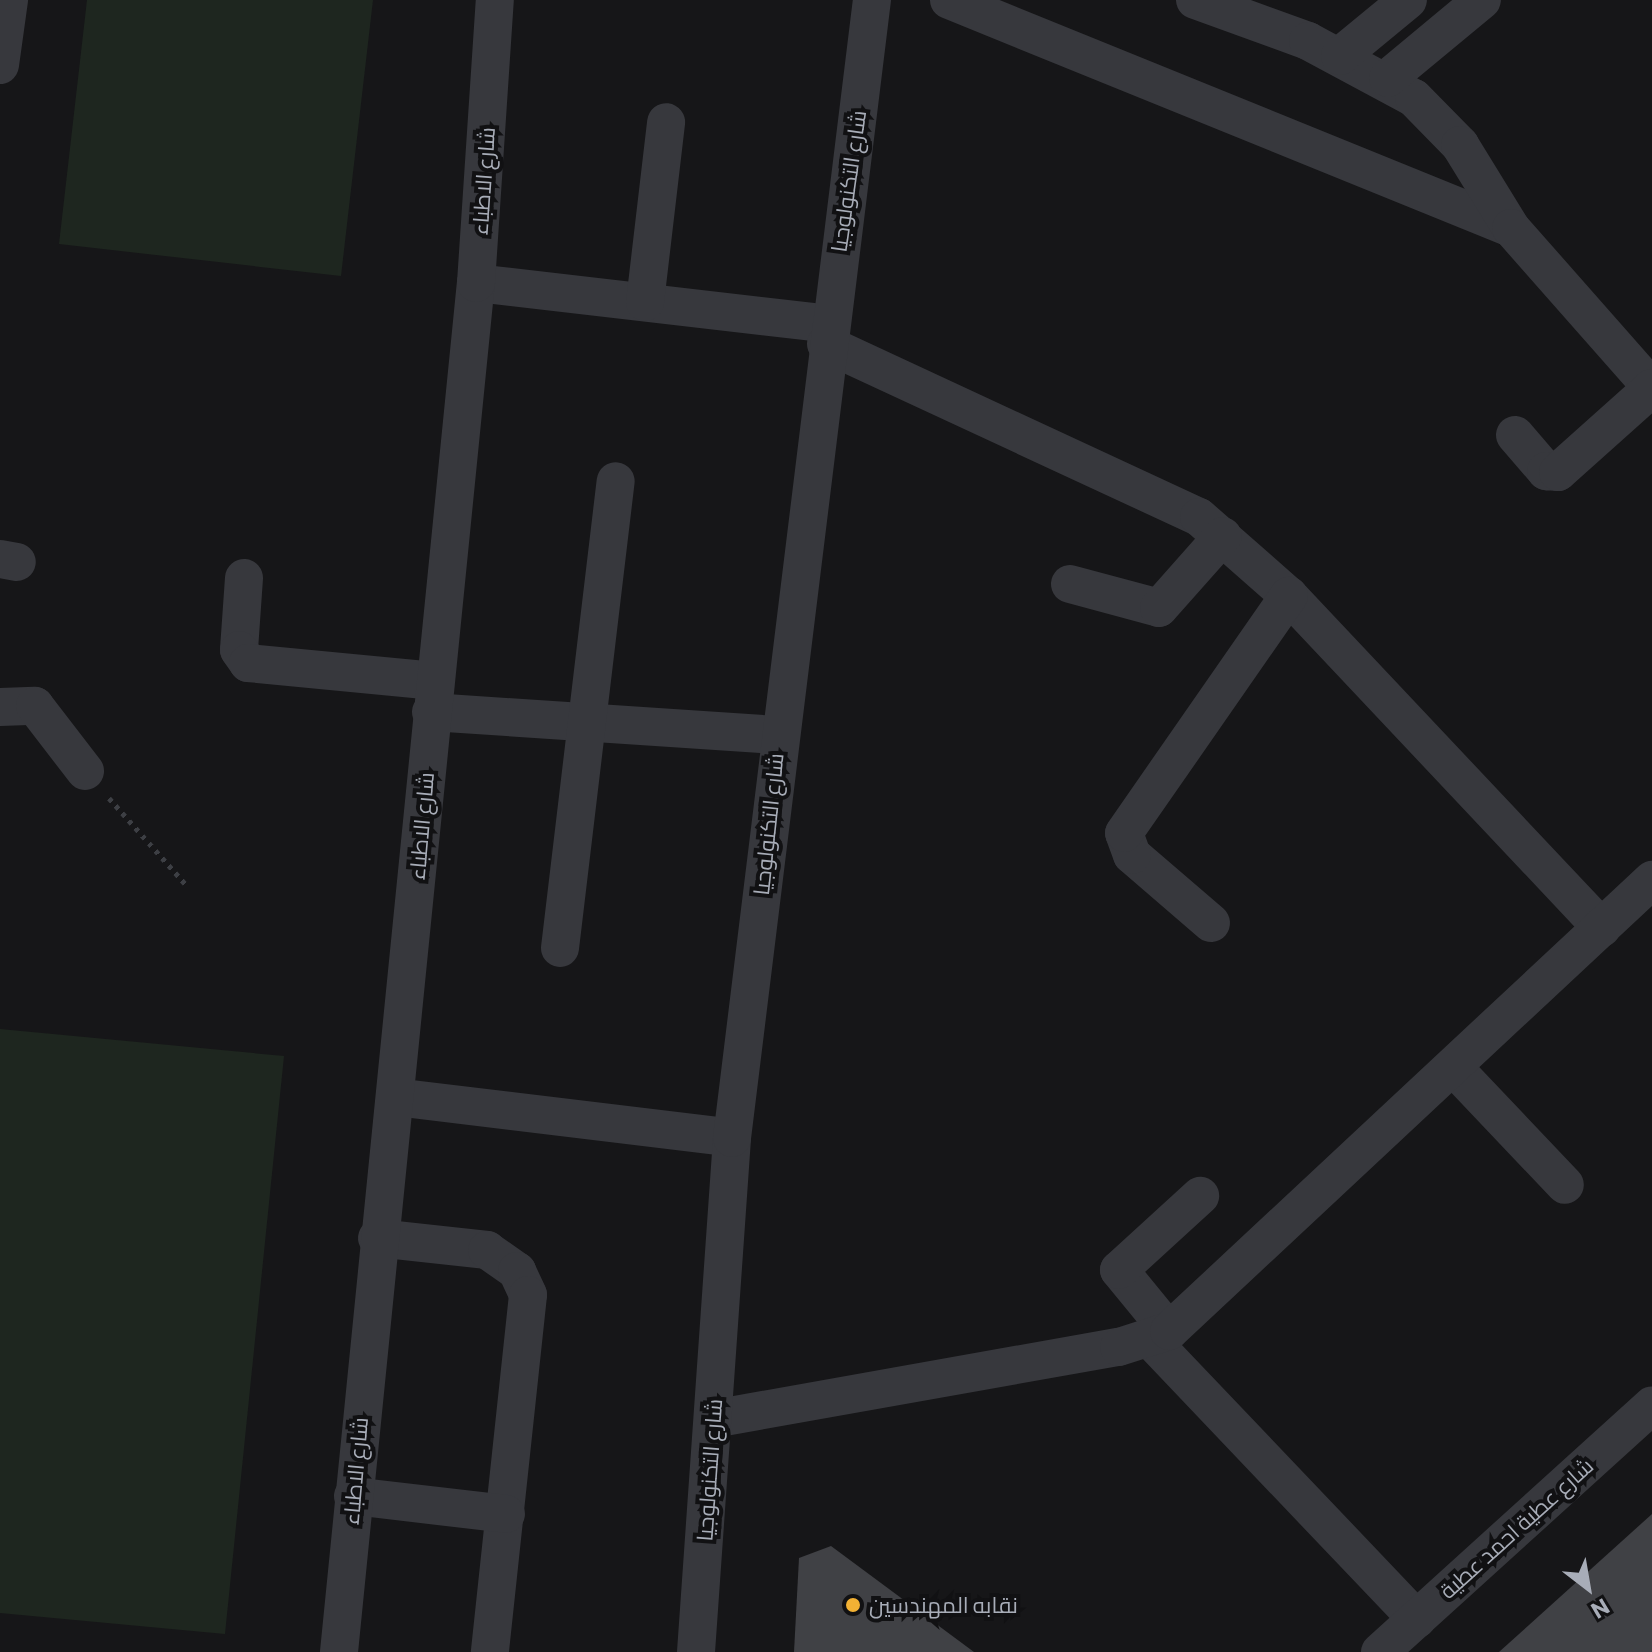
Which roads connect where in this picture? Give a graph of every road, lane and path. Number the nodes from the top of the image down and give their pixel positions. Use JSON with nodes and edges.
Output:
{"nodes":[{"id":1,"x":9,"y":0,"type":"edge"},
{"id":2,"x":495,"y":0,"type":"edge"},
{"id":3,"x":872,"y":0,"type":"edge"},
{"id":4,"x":949,"y":0,"type":"edge"},
{"id":5,"x":1195,"y":0,"type":"edge"},
{"id":6,"x":1408,"y":0,"type":"edge"},
{"id":7,"x":1482,"y":0,"type":"edge"},
{"id":8,"x":1340,"y":56,"type":"junction"},
{"id":9,"x":0,"y":65,"type":"edge"},
{"id":10,"x":1388,"y":78,"type":"junction"},
{"id":11,"x":666,"y":122,"type":"dead end"},
{"id":12,"x":1511,"y":228,"type":"junction"},
{"id":13,"x":476,"y":283,"type":"junction"},
{"id":14,"x":645,"y":302,"type":"junction"},
{"id":15,"x":827,"y":334,"type":"junction"},
{"id":16,"x":1652,"y":388,"type":"edge"},
{"id":17,"x":1515,"y":435,"type":"dead end"},
{"id":18,"x":616,"y":481,"type":"dead end"},
{"id":19,"x":1223,"y":536,"type":"junction"},
{"id":20,"x":244,"y":578,"type":"dead end"},
{"id":21,"x":1070,"y":584,"type":"dead end"},
{"id":22,"x":1289,"y":596,"type":"junction"},
{"id":23,"x":433,"y":696,"type":"junction"},
{"id":24,"x":0,"y":707,"type":"edge"},
{"id":25,"x":587,"y":722,"type":"junction"},
{"id":26,"x":778,"y":735,"type":"junction"},
{"id":27,"x":85,"y":771,"type":"joint"},
{"id":28,"x":1652,"y":880,"type":"edge"},
{"id":29,"x":188,"y":887,"type":"dead end"},
{"id":30,"x":1211,"y":923,"type":"dead end"},
{"id":31,"x":1602,"y":928,"type":"junction"},
{"id":32,"x":560,"y":948,"type":"dead end"},
{"id":33,"x":1454,"y":1068,"type":"junction"},
{"id":34,"x":395,"y":1097,"type":"junction"},
{"id":35,"x":732,"y":1138,"type":"junction"},
{"id":36,"x":1565,"y":1185,"type":"dead end"},
{"id":37,"x":1200,"y":1196,"type":"dead end"},
{"id":38,"x":377,"y":1238,"type":"junction"},
{"id":39,"x":1159,"y":1335,"type":"junction"},
{"id":40,"x":1652,"y":1405,"type":"edge"},
{"id":41,"x":713,"y":1419,"type":"junction"},
{"id":42,"x":353,"y":1496,"type":"junction"},
{"id":43,"x":506,"y":1514,"type":"junction"},
{"id":44,"x":1417,"y":1619,"type":"junction"},
{"id":45,"x":339,"y":1652,"type":"edge"},
{"id":46,"x":490,"y":1652,"type":"edge"},
{"id":47,"x":696,"y":1652,"type":"edge"},
{"id":48,"x":1380,"y":1652,"type":"edge"}],
"edges":[{"from":1,"to":9,"type":"street"},
{"from":2,"to":13,"type":"street","name":"شارع الاطباء"},
{"from":3,"to":15,"type":"street","name":"شارع التكنولوجيا"},
{"from":4,"to":12,"type":"street"},
{"from":5,"to":8,"type":"street"},
{"from":6,"to":8,"type":"street"},
{"from":7,"to":10,"type":"street"},
{"from":8,"to":10,"type":"street"},
{"from":10,"to":12,"type":"street"},
{"from":11,"to":14,"type":"street"},
{"from":12,"to":16,"type":"street"},
{"from":13,"to":14,"type":"street"},
{"from":13,"to":23,"type":"street","name":"شارع الاطباء"},
{"from":14,"to":15,"type":"street"},
{"from":15,"to":19,"type":"street"},
{"from":15,"to":26,"type":"street","name":"شارع التكنولوجيا"},
{"from":16,"to":17,"type":"street"},
{"from":18,"to":25,"type":"street"},
{"from":19,"to":21,"type":"street"},
{"from":19,"to":22,"type":"street"},
{"from":20,"to":23,"type":"street"},
{"from":22,"to":30,"type":"street"},
{"from":22,"to":31,"type":"street"},
{"from":23,"to":25,"type":"street"},
{"from":23,"to":34,"type":"street","name":"شارع الاطباء"},
{"from":24,"to":27,"type":"street"},
{"from":25,"to":26,"type":"street"},
{"from":25,"to":32,"type":"street"},
{"from":26,"to":35,"type":"street","name":"شارع التكنولوجيا"},
{"from":27,"to":29,"type":"path"},
{"from":28,"to":31,"type":"street"},
{"from":31,"to":33,"type":"street"},
{"from":33,"to":36,"type":"street"},
{"from":33,"to":39,"type":"street"},
{"from":34,"to":35,"type":"street"},
{"from":34,"to":38,"type":"street","name":"شارع الاطباء"},
{"from":35,"to":41,"type":"street","name":"شارع التكنولوجيا"},
{"from":37,"to":39,"type":"street"},
{"from":38,"to":42,"type":"street","name":"شارع الاطباء"},
{"from":38,"to":43,"type":"street"},
{"from":39,"to":41,"type":"street"},
{"from":39,"to":44,"type":"street"},
{"from":40,"to":44,"type":"street","name":"شارع عطية احمد عطية"},
{"from":41,"to":47,"type":"street","name":"شارع التكنولوجيا"},
{"from":42,"to":43,"type":"street"},
{"from":42,"to":45,"type":"street","name":"شارع الاطباء"},
{"from":43,"to":46,"type":"street"},
{"from":44,"to":48,"type":"street","name":"شارع عطية احمد عطية"}]}
